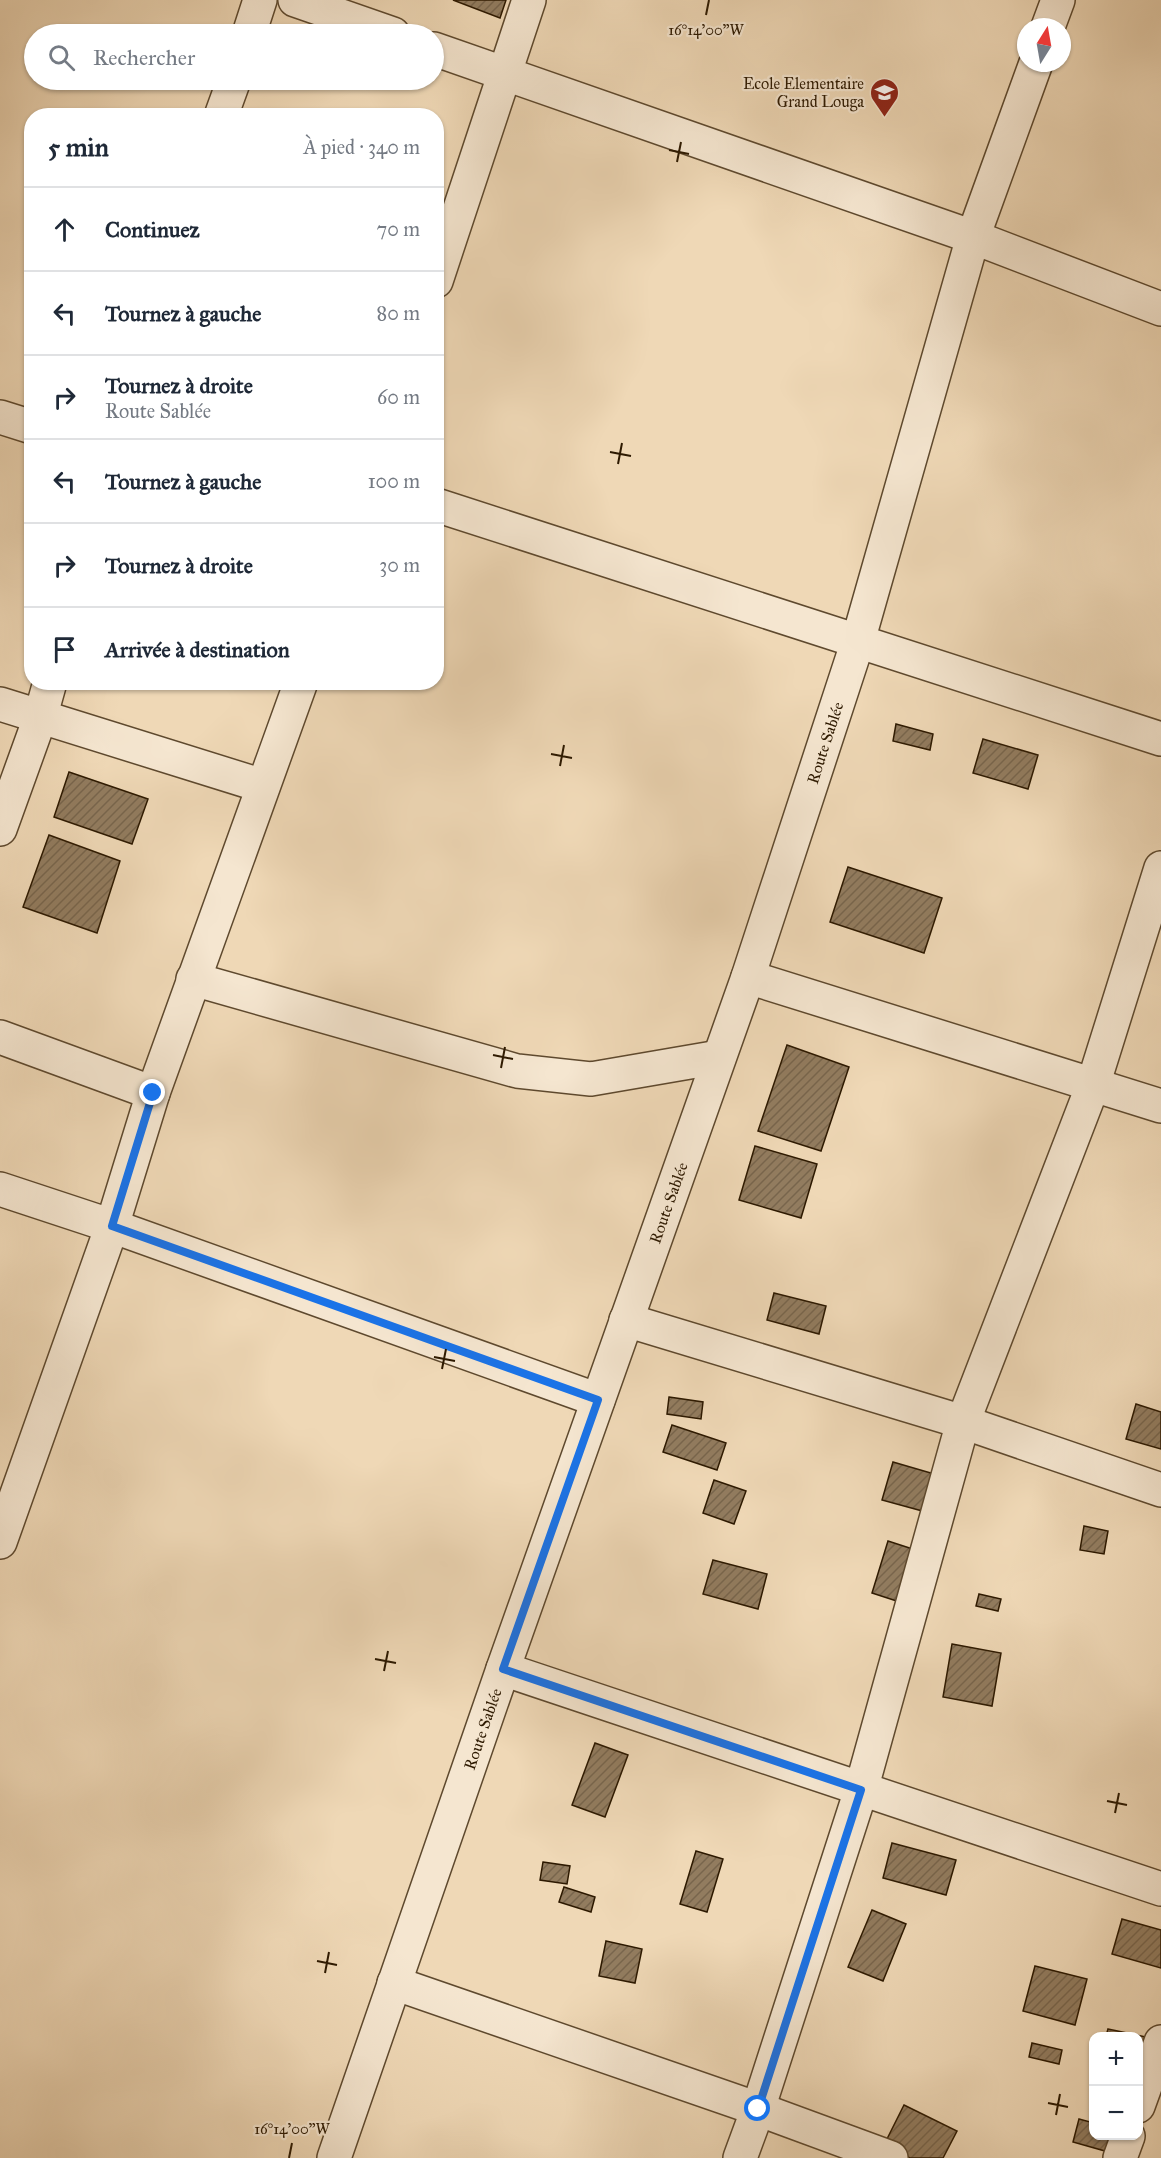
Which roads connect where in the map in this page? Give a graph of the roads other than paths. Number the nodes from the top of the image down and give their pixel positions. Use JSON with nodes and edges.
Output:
{"nodes":[{"id":1,"x":260,"y":0,"type":"edge"},
{"id":2,"x":295,"y":0,"type":"edge"},
{"id":3,"x":529,"y":0,"type":"edge"},
{"id":4,"x":1058,"y":0,"type":"edge"},
{"id":5,"x":1051,"y":18,"type":"edge"},
{"id":6,"x":252,"y":24,"type":"edge"},
{"id":7,"x":364,"y":24,"type":"edge"},
{"id":8,"x":444,"y":52,"type":"edge"},
{"id":9,"x":1033,"y":72,"type":"edge"},
{"id":10,"x":504,"y":73,"type":"junction"},
{"id":11,"x":231,"y":90,"type":"edge"},
{"id":12,"x":225,"y":108,"type":"edge"},
{"id":13,"x":974,"y":237,"type":"junction"},
{"id":14,"x":444,"y":257,"type":"edge"},
{"id":15,"x":1161,"y":309,"type":"edge"},
{"id":16,"x":0,"y":417,"type":"edge"},
{"id":17,"x":24,"y":424,"type":"edge"},
{"id":18,"x":444,"y":508,"type":"edge"},
{"id":19,"x":858,"y":641,"type":"junction"},
{"id":20,"x":48,"y":690,"type":"edge"},
{"id":21,"x":298,"y":690,"type":"edge"},
{"id":22,"x":0,"y":704,"type":"edge"},
{"id":23,"x":40,"y":718,"type":"junction"},
{"id":24,"x":1161,"y":740,"type":"edge"},
{"id":25,"x":263,"y":786,"type":"junction"},
{"id":26,"x":0,"y":829,"type":"edge"},
{"id":27,"x":1161,"y":868,"type":"edge"},
{"id":28,"x":748,"y":977,"type":"junction"},
{"id":29,"x":193,"y":979,"type":"junction"},
{"id":30,"x":0,"y":1037,"type":"edge"},
{"id":31,"x":719,"y":1057,"type":"junction"},
{"id":32,"x":1093,"y":1085,"type":"junction"},
{"id":33,"x":153,"y":1093,"type":"junction"},
{"id":34,"x":1161,"y":1106,"type":"edge"},
{"id":35,"x":0,"y":1189,"type":"edge"},
{"id":36,"x":112,"y":1226,"type":"junction"},
{"id":37,"x":626,"y":1320,"type":"junction"},
{"id":38,"x":598,"y":1400,"type":"junction"},
{"id":39,"x":963,"y":1422,"type":"junction"},
{"id":40,"x":1161,"y":1490,"type":"edge"},
{"id":41,"x":0,"y":1542,"type":"edge"},
{"id":42,"x":503,"y":1669,"type":"junction"},
{"id":43,"x":861,"y":1790,"type":"junction"},
{"id":44,"x":1161,"y":1889,"type":"edge"},
{"id":45,"x":394,"y":1983,"type":"junction"},
{"id":46,"x":1161,"y":2042,"type":"edge"},
{"id":47,"x":1143,"y":2092,"type":"edge"},
{"id":48,"x":758,"y":2109,"type":"junction"},
{"id":49,"x":1127,"y":2140,"type":"edge"},
{"id":50,"x":334,"y":2158,"type":"edge"},
{"id":51,"x":740,"y":2158,"type":"edge"},
{"id":52,"x":891,"y":2158,"type":"edge"},
{"id":53,"x":1120,"y":2158,"type":"edge"}],
"edges":[{"from":1,"to":6,"type":"street"},
{"from":2,"to":7,"type":"street"},
{"from":3,"to":10,"type":"street"},
{"from":4,"to":5,"type":"street"},
{"from":8,"to":10,"type":"street"},
{"from":9,"to":13,"type":"street","name":"Route Sablée"},
{"from":10,"to":13,"type":"street"},
{"from":10,"to":14,"type":"street"},
{"from":11,"to":12,"type":"street"},
{"from":13,"to":15,"type":"street"},
{"from":13,"to":19,"type":"street","name":"Route Sablée"},
{"from":16,"to":17,"type":"street"},
{"from":18,"to":19,"type":"street"},
{"from":19,"to":24,"type":"street"},
{"from":19,"to":28,"type":"street","name":"Route Sablée"},
{"from":20,"to":23,"type":"street"},
{"from":21,"to":25,"type":"street"},
{"from":22,"to":23,"type":"street"},
{"from":23,"to":25,"type":"street"},
{"from":23,"to":26,"type":"street"},
{"from":25,"to":29,"type":"street"},
{"from":27,"to":32,"type":"street"},
{"from":28,"to":31,"type":"street","name":"Route Sablée"},
{"from":28,"to":32,"type":"street"},
{"from":29,"to":31,"type":"street"},
{"from":29,"to":33,"type":"street"},
{"from":30,"to":33,"type":"street"},
{"from":31,"to":37,"type":"street","name":"Route Sablée"},
{"from":32,"to":34,"type":"street"},
{"from":32,"to":39,"type":"street"},
{"from":33,"to":36,"type":"street"},
{"from":35,"to":36,"type":"street"},
{"from":36,"to":38,"type":"street"},
{"from":36,"to":41,"type":"street"},
{"from":37,"to":38,"type":"street","name":"Route Sablée"},
{"from":37,"to":39,"type":"street"},
{"from":38,"to":42,"type":"street","name":"Route Sablée"},
{"from":39,"to":40,"type":"street"},
{"from":39,"to":43,"type":"street"},
{"from":42,"to":43,"type":"street"},
{"from":42,"to":45,"type":"street","name":"Route Sablée"},
{"from":43,"to":44,"type":"street"},
{"from":43,"to":48,"type":"street"},
{"from":45,"to":48,"type":"street"},
{"from":45,"to":50,"type":"street","name":"Route Sablée"},
{"from":46,"to":47,"type":"street"},
{"from":48,"to":51,"type":"street"},
{"from":48,"to":52,"type":"street"},
{"from":49,"to":53,"type":"street"}]}
